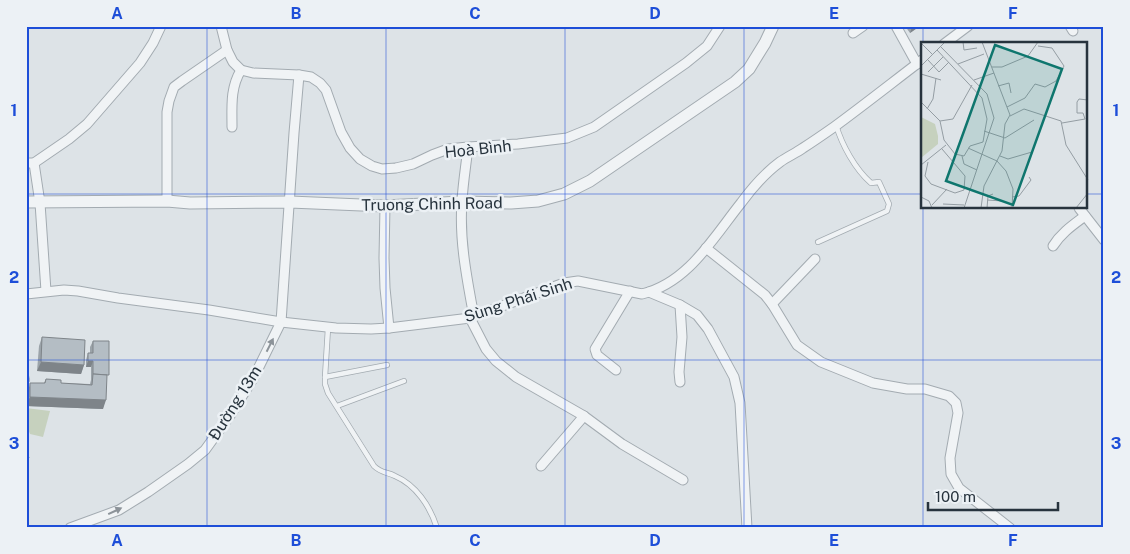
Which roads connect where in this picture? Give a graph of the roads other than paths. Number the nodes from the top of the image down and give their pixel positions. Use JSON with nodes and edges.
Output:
{"nodes":[{"id":1,"x":161,"y":26,"type":"edge"},
{"id":2,"x":221,"y":26,"type":"edge"},
{"id":3,"x":720,"y":26,"type":"edge"},
{"id":4,"x":773,"y":26,"type":"edge"},
{"id":5,"x":864,"y":26,"type":"edge"},
{"id":6,"x":896,"y":26,"type":"edge"},
{"id":7,"x":968,"y":26,"type":"edge"},
{"id":8,"x":854,"y":33,"type":"dead end"},
{"id":9,"x":958,"y":39,"type":"edge"},
{"id":10,"x":227,"y":50,"type":"junction"},
{"id":11,"x":920,"y":62,"type":"edge"},
{"id":12,"x":241,"y":70,"type":"junction"},
{"id":13,"x":299,"y":74,"type":"junction"},
{"id":14,"x":836,"y":125,"type":"junction"},
{"id":15,"x":232,"y":127,"type":"dead end"},
{"id":16,"x":468,"y":147,"type":"junction"},
{"id":17,"x":30,"y":163,"type":"edge"},
{"id":18,"x":167,"y":201,"type":"junction"},
{"id":19,"x":26,"y":202,"type":"edge"},
{"id":20,"x":290,"y":202,"type":"junction"},
{"id":21,"x":461,"y":202,"type":"junction"},
{"id":22,"x":40,"y":203,"type":"junction"},
{"id":23,"x":385,"y":206,"type":"junction"},
{"id":24,"x":1081,"y":209,"type":"edge"},
{"id":25,"x":1085,"y":216,"type":"junction"},
{"id":26,"x":1104,"y":240,"type":"edge"},
{"id":27,"x":818,"y":242,"type":"dead end"},
{"id":28,"x":1053,"y":246,"type":"dead end"},
{"id":29,"x":706,"y":248,"type":"junction"},
{"id":30,"x":815,"y":259,"type":"dead end"},
{"id":31,"x":46,"y":291,"type":"junction"},
{"id":32,"x":630,"y":291,"type":"junction"},
{"id":33,"x":649,"y":292,"type":"junction"},
{"id":34,"x":26,"y":294,"type":"edge"},
{"id":35,"x":772,"y":304,"type":"junction"},
{"id":36,"x":680,"y":305,"type":"junction"},
{"id":37,"x":472,"y":318,"type":"junction"},
{"id":38,"x":281,"y":322,"type":"junction"},
{"id":39,"x":328,"y":328,"type":"junction"},
{"id":40,"x":389,"y":328,"type":"junction"},
{"id":41,"x":387,"y":364,"type":"dead end"},
{"id":42,"x":616,"y":370,"type":"dead end"},
{"id":43,"x":325,"y":377,"type":"junction"},
{"id":44,"x":404,"y":380,"type":"dead end"},
{"id":45,"x":680,"y":382,"type":"dead end"},
{"id":46,"x":337,"y":406,"type":"junction"},
{"id":47,"x":584,"y":416,"type":"junction"},
{"id":48,"x":541,"y":466,"type":"dead end"},
{"id":49,"x":683,"y":480,"type":"dead end"},
{"id":50,"x":70,"y":528,"type":"edge"},
{"id":51,"x":437,"y":528,"type":"edge"},
{"id":52,"x":747,"y":528,"type":"edge"},
{"id":53,"x":1010,"y":528,"type":"edge"}],
"edges":[{"from":1,"to":17,"type":"street"},
{"from":2,"to":10,"type":"street"},
{"from":3,"to":16,"type":"street","name":"Hoà Bình"},
{"from":4,"to":21,"type":"street","name":"Truong Chinh Road"},
{"from":5,"to":8,"type":"street"},
{"from":6,"to":11,"type":"street"},
{"from":7,"to":9,"type":"street"},
{"from":10,"to":12,"type":"street"},
{"from":10,"to":18,"type":"street"},
{"from":11,"to":14,"type":"street","name":"Sùng Phái Sinh"},
{"from":12,"to":13,"type":"street","name":"Hoà Bình"},
{"from":12,"to":15,"type":"street"},
{"from":13,"to":16,"type":"street","name":"Hoà Bình"},
{"from":13,"to":20,"type":"street","name":"Đường 13m"},
{"from":14,"to":27,"type":"lane"},
{"from":14,"to":29,"type":"street","name":"Sùng Phái Sinh"},
{"from":16,"to":21,"type":"street"},
{"from":17,"to":22,"type":"street"},
{"from":18,"to":20,"type":"street","name":"Truong Chinh Road"},
{"from":18,"to":22,"type":"street","name":"Truong Chinh Road"},
{"from":19,"to":22,"type":"street","name":"Truong Chinh Road"},
{"from":20,"to":23,"type":"street","name":"Truong Chinh Road"},
{"from":20,"to":38,"type":"street","name":"Đường 13m"},
{"from":21,"to":23,"type":"street","name":"Truong Chinh Road"},
{"from":21,"to":37,"type":"street"},
{"from":22,"to":31,"type":"street"},
{"from":23,"to":40,"type":"street"},
{"from":24,"to":25,"type":"street"},
{"from":25,"to":26,"type":"street"},
{"from":25,"to":28,"type":"street"},
{"from":29,"to":33,"type":"street","name":"Sùng Phái Sinh"},
{"from":29,"to":35,"type":"street"},
{"from":30,"to":35,"type":"street"},
{"from":31,"to":34,"type":"street","name":"Sùng Phái Sinh"},
{"from":31,"to":38,"type":"street","name":"Sùng Phái Sinh"},
{"from":32,"to":33,"type":"street","name":"Sùng Phái Sinh"},
{"from":32,"to":37,"type":"street","name":"Sùng Phái Sinh"},
{"from":32,"to":42,"type":"street"},
{"from":33,"to":36,"type":"street"},
{"from":35,"to":53,"type":"street"},
{"from":36,"to":45,"type":"street"},
{"from":36,"to":52,"type":"street"},
{"from":37,"to":40,"type":"street","name":"Sùng Phái Sinh"},
{"from":37,"to":47,"type":"street"},
{"from":38,"to":39,"type":"street","name":"Sùng Phái Sinh"},
{"from":50,"to":38,"type":"street","name":"Đường 13m","one_way":true},
{"from":39,"to":40,"type":"street","name":"Sùng Phái Sinh"},
{"from":39,"to":43,"type":"lane"},
{"from":41,"to":43,"type":"lane"},
{"from":43,"to":46,"type":"lane"},
{"from":44,"to":46,"type":"lane"},
{"from":46,"to":51,"type":"lane"},
{"from":47,"to":48,"type":"street"},
{"from":47,"to":49,"type":"street"}]}
